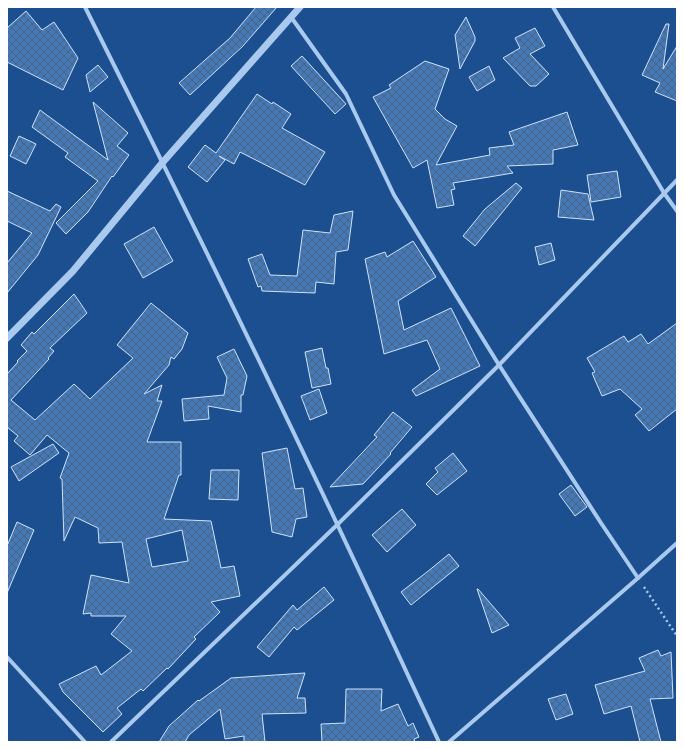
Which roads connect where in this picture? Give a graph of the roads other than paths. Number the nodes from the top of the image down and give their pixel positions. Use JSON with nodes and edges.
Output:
{"nodes":[{"id":1,"x":85,"y":7,"type":"edge"},
{"id":2,"x":300,"y":7,"type":"edge"},
{"id":3,"x":553,"y":7,"type":"edge"},
{"id":4,"x":291,"y":17,"type":"junction"},
{"id":5,"x":163,"y":162,"type":"junction"},
{"id":6,"x":677,"y":180,"type":"edge"},
{"id":7,"x":664,"y":193,"type":"junction"},
{"id":8,"x":677,"y":211,"type":"edge"},
{"id":9,"x":7,"y":338,"type":"edge"},
{"id":10,"x":499,"y":365,"type":"junction"},
{"id":11,"x":338,"y":524,"type":"junction"},
{"id":12,"x":677,"y":543,"type":"edge"},
{"id":13,"x":638,"y":578,"type":"junction"},
{"id":14,"x":7,"y":657,"type":"edge"},
{"id":15,"x":85,"y":742,"type":"edge"},
{"id":16,"x":111,"y":742,"type":"edge"},
{"id":17,"x":439,"y":742,"type":"edge"},
{"id":18,"x":449,"y":742,"type":"edge"}],
"edges":[{"from":1,"to":5,"type":"street"},
{"from":2,"to":4,"type":"street"},
{"from":3,"to":7,"type":"street"},
{"from":4,"to":5,"type":"street"},
{"from":4,"to":10,"type":"street"},
{"from":5,"to":9,"type":"street"},
{"from":5,"to":11,"type":"street"},
{"from":6,"to":7,"type":"street"},
{"from":7,"to":8,"type":"street"},
{"from":7,"to":10,"type":"street"},
{"from":10,"to":11,"type":"street"},
{"from":10,"to":13,"type":"street"},
{"from":11,"to":16,"type":"street"},
{"from":11,"to":17,"type":"street"},
{"from":12,"to":13,"type":"street"},
{"from":13,"to":18,"type":"street"},
{"from":14,"to":15,"type":"street"}]}
